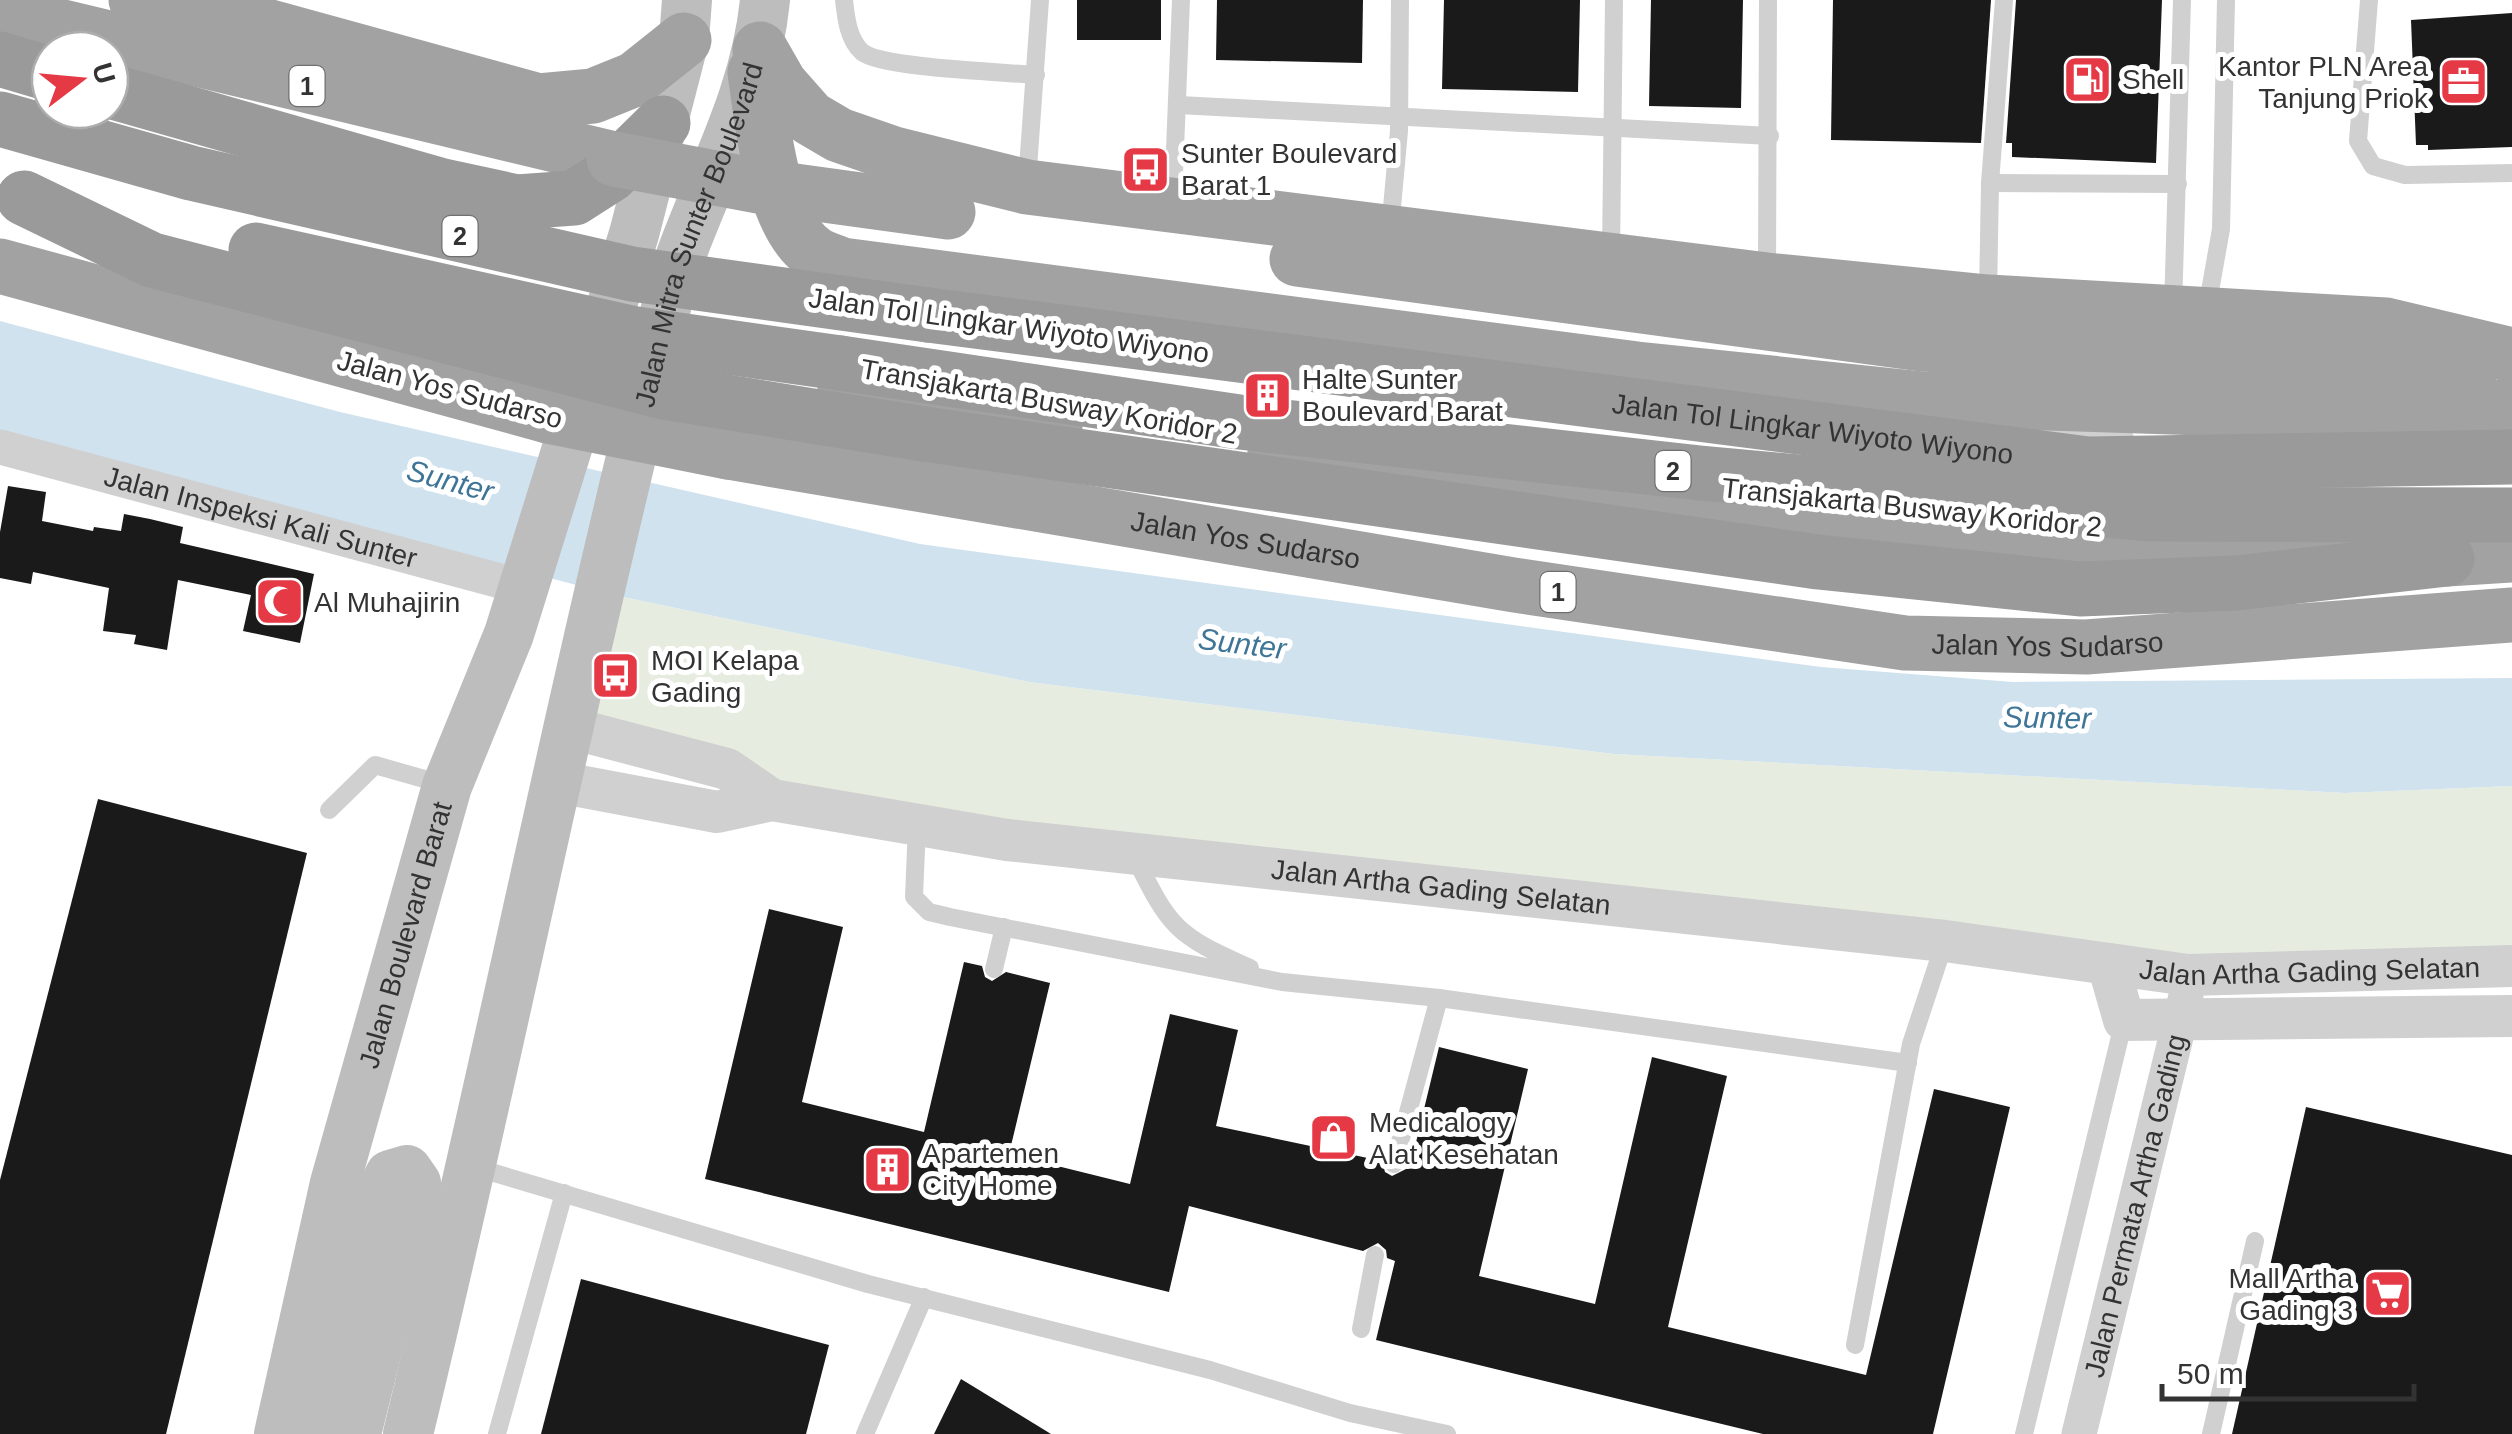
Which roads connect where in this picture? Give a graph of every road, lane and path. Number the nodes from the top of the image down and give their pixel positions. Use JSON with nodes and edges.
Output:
{"nodes":[{"id":1,"x":136,"y":0,"type":"edge"},
{"id":2,"x":844,"y":0,"type":"edge"},
{"id":3,"x":1040,"y":0,"type":"edge"},
{"id":4,"x":1181,"y":0,"type":"edge"},
{"id":5,"x":1400,"y":0,"type":"edge"},
{"id":6,"x":1614,"y":0,"type":"edge"},
{"id":7,"x":1768,"y":0,"type":"edge"},
{"id":8,"x":2004,"y":0,"type":"edge"},
{"id":9,"x":2182,"y":0,"type":"edge"},
{"id":10,"x":2226,"y":0,"type":"edge"},
{"id":11,"x":2370,"y":0,"type":"edge"},
{"id":12,"x":243,"y":10,"type":"edge"},
{"id":13,"x":0,"y":12,"type":"edge"},
{"id":14,"x":686,"y":20,"type":"edge"},
{"id":15,"x":760,"y":40,"type":"edge"},
{"id":16,"x":1036,"y":75,"type":"junction"},
{"id":17,"x":17,"y":89,"type":"edge"},
{"id":18,"x":130,"y":98,"type":"edge"},
{"id":19,"x":0,"y":99,"type":"edge"},
{"id":20,"x":1179,"y":105,"type":"junction"},
{"id":21,"x":663,"y":123,"type":"junction"},
{"id":22,"x":1399,"y":125,"type":"junction"},
{"id":23,"x":1613,"y":128,"type":"junction"},
{"id":24,"x":1770,"y":136,"type":"junction"},
{"id":25,"x":2512,"y":173,"type":"edge"},
{"id":26,"x":1990,"y":183,"type":"junction"},
{"id":27,"x":2178,"y":184,"type":"junction"},
{"id":28,"x":1027,"y":187,"type":"junction"},
{"id":29,"x":418,"y":192,"type":"junction"},
{"id":30,"x":8,"y":201,"type":"edge"},
{"id":31,"x":1172,"y":207,"type":"junction"},
{"id":32,"x":1390,"y":232,"type":"junction"},
{"id":33,"x":634,"y":234,"type":"junction"},
{"id":34,"x":1611,"y":260,"type":"junction"},
{"id":35,"x":0,"y":266,"type":"edge"},
{"id":36,"x":854,"y":275,"type":"junction"},
{"id":37,"x":1766,"y":280,"type":"junction"},
{"id":38,"x":1988,"y":302,"type":"junction"},
{"id":39,"x":2190,"y":311,"type":"junction"},
{"id":40,"x":824,"y":318,"type":"dead end"},
{"id":41,"x":2512,"y":355,"type":"edge"},
{"id":42,"x":827,"y":362,"type":"junction"},
{"id":43,"x":1637,"y":369,"type":"junction"},
{"id":44,"x":2512,"y":376,"type":"edge"},
{"id":45,"x":650,"y":380,"type":"junction"},
{"id":46,"x":2512,"y":407,"type":"edge"},
{"id":47,"x":1861,"y":412,"type":"dead end"},
{"id":48,"x":2512,"y":427,"type":"edge"},
{"id":49,"x":570,"y":428,"type":"junction"},
{"id":50,"x":2014,"y":428,"type":"dead end"},
{"id":51,"x":2512,"y":438,"type":"edge"},
{"id":52,"x":2150,"y":440,"type":"dead end"},
{"id":53,"x":2280,"y":441,"type":"dead end"},
{"id":54,"x":0,"y":448,"type":"edge"},
{"id":55,"x":2512,"y":458,"type":"edge"},
{"id":56,"x":2512,"y":515,"type":"edge"},
{"id":57,"x":2512,"y":555,"type":"edge"},
{"id":58,"x":2447,"y":559,"type":"junction"},
{"id":59,"x":524,"y":584,"type":"junction"},
{"id":60,"x":2512,"y":615,"type":"edge"},
{"id":61,"x":567,"y":727,"type":"junction"},
{"id":62,"x":553,"y":781,"type":"junction"},
{"id":63,"x":447,"y":786,"type":"junction"},
{"id":64,"x":772,"y":800,"type":"junction"},
{"id":65,"x":329,"y":810,"type":"dead end"},
{"id":66,"x":917,"y":824,"type":"junction"},
{"id":67,"x":1134,"y":854,"type":"junction"},
{"id":68,"x":1004,"y":927,"type":"junction"},
{"id":69,"x":1944,"y":941,"type":"junction"},
{"id":70,"x":2512,"y":966,"type":"edge"},
{"id":71,"x":2122,"y":967,"type":"junction"},
{"id":72,"x":994,"y":969,"type":"dead end"},
{"id":73,"x":2188,"y":975,"type":"junction"},
{"id":74,"x":1282,"y":982,"type":"junction"},
{"id":75,"x":1439,"y":998,"type":"junction"},
{"id":76,"x":2512,"y":1016,"type":"edge"},
{"id":77,"x":2124,"y":1020,"type":"junction"},
{"id":78,"x":2183,"y":1022,"type":"junction"},
{"id":79,"x":1908,"y":1063,"type":"junction"},
{"id":80,"x":1394,"y":1164,"type":"dead end"},
{"id":81,"x":473,"y":1167,"type":"junction"},
{"id":82,"x":564,"y":1193,"type":"junction"},
{"id":83,"x":2255,"y":1242,"type":"dead end"},
{"id":84,"x":1375,"y":1255,"type":"dead end"},
{"id":85,"x":924,"y":1297,"type":"junction"},
{"id":86,"x":1361,"y":1329,"type":"dead end"},
{"id":87,"x":1855,"y":1345,"type":"dead end"},
{"id":88,"x":279,"y":1434,"type":"edge"},
{"id":89,"x":316,"y":1434,"type":"edge"},
{"id":90,"x":356,"y":1434,"type":"edge"},
{"id":91,"x":408,"y":1434,"type":"edge"},
{"id":92,"x":497,"y":1434,"type":"edge"},
{"id":93,"x":865,"y":1434,"type":"edge"},
{"id":94,"x":1447,"y":1434,"type":"edge"},
{"id":95,"x":2024,"y":1434,"type":"edge"},
{"id":96,"x":2079,"y":1434,"type":"edge"},
{"id":97,"x":2211,"y":1434,"type":"edge"}],
"edges":[{"from":1,"to":12,"type":"highway"},
{"from":2,"to":16,"type":"lane"},
{"from":3,"to":16,"type":"lane"},
{"from":4,"to":20,"type":"lane"},
{"from":5,"to":22,"type":"lane"},
{"from":6,"to":23,"type":"lane"},
{"from":7,"to":24,"type":"lane"},
{"from":8,"to":26,"type":"lane"},
{"from":9,"to":27,"type":"lane"},
{"from":10,"to":39,"type":"lane"},
{"from":11,"to":25,"type":"lane"},
{"from":12,"to":14,"type":"highway"},
{"from":13,"to":44,"type":"highway","number":"1","bridge":true},
{"from":14,"to":21,"type":"main road"},
{"from":15,"to":28,"type":"highway"},
{"from":15,"to":36,"type":"highway"},
{"from":15,"to":45,"type":"main road","name":"Jalan Mitra Sunter Boulevard"},
{"from":16,"to":28,"type":"lane"},
{"from":17,"to":19,"type":"lane"},
{"from":17,"to":55,"type":"highway","name":"Jalan Tol Lingkar Wiyoto Wiyono","number":"2","bridge":true},
{"from":18,"to":29,"type":"highway"},
{"from":20,"to":22,"type":"lane"},
{"from":20,"to":31,"type":"lane"},
{"from":21,"to":29,"type":"highway"},
{"from":21,"to":33,"type":"main road"},
{"from":22,"to":23,"type":"lane"},
{"from":22,"to":32,"type":"lane"},
{"from":23,"to":24,"type":"lane"},
{"from":23,"to":34,"type":"lane"},
{"from":24,"to":37,"type":"lane"},
{"from":26,"to":27,"type":"lane"},
{"from":26,"to":38,"type":"lane"},
{"from":27,"to":39,"type":"lane"},
{"from":28,"to":31,"type":"highway"},
{"from":29,"to":33,"type":"lane"},
{"from":30,"to":49,"type":"highway"},
{"from":30,"to":56,"type":"highway","name":"Jalan Tol Lingkar Wiyoto Wiyono","number":"2","bridge":true},
{"from":30,"to":58,"type":"highway","bridge":true},
{"from":31,"to":32,"type":"highway"},
{"from":32,"to":34,"type":"highway"},
{"from":33,"to":49,"type":"main road"},
{"from":34,"to":37,"type":"highway"},
{"from":35,"to":60,"type":"highway","name":"Jalan Yos Sudarso","number":"1","bridge":true},
{"from":36,"to":40,"type":"lane"},
{"from":36,"to":42,"type":"highway"},
{"from":36,"to":43,"type":"highway"},
{"from":36,"to":47,"type":"lane"},
{"from":37,"to":38,"type":"highway"},
{"from":38,"to":39,"type":"highway"},
{"from":39,"to":41,"type":"highway"},
{"from":42,"to":45,"type":"highway"},
{"from":42,"to":58,"type":"highway"},
{"from":43,"to":46,"type":"highway"},
{"from":43,"to":48,"type":"highway"},
{"from":45,"to":61,"type":"main road","name":"Jalan Mitra Sunter Boulevard"},
{"from":49,"to":59,"type":"main road","name":"Jalan Boulevard Barat"},
{"from":50,"to":52,"type":"lane"},
{"from":51,"to":53,"type":"lane"},
{"from":54,"to":59,"type":"street","name":"Jalan Inspeksi Kali Sunter"},
{"from":57,"to":58,"type":"highway"},
{"from":59,"to":63,"type":"main road","name":"Jalan Boulevard Barat"},
{"from":61,"to":62,"type":"main road"},
{"from":61,"to":64,"type":"street","name":"Jalan Artha Gading Selatan"},
{"from":62,"to":64,"type":"street","name":"Jalan Artha Gading Selatan"},
{"from":62,"to":81,"type":"main road"},
{"from":63,"to":65,"type":"lane"},
{"from":63,"to":88,"type":"main road","name":"Jalan Boulevard Barat"},
{"from":64,"to":66,"type":"street","name":"Jalan Artha Gading Selatan"},
{"from":66,"to":67,"type":"street","name":"Jalan Artha Gading Selatan"},
{"from":66,"to":68,"type":"lane"},
{"from":67,"to":69,"type":"street","name":"Jalan Artha Gading Selatan"},
{"from":67,"to":74,"type":"lane"},
{"from":68,"to":72,"type":"lane"},
{"from":68,"to":74,"type":"lane"},
{"from":69,"to":71,"type":"street","name":"Jalan Artha Gading Selatan"},
{"from":69,"to":79,"type":"lane"},
{"from":70,"to":73,"type":"street","name":"Jalan Artha Gading Selatan"},
{"from":71,"to":73,"type":"street","name":"Jalan Artha Gading Selatan"},
{"from":71,"to":77,"type":"street","name":"Jalan Artha Gading Selatan"},
{"from":73,"to":78,"type":"street","name":"Jalan Permata Artha Gading"},
{"from":74,"to":75,"type":"lane"},
{"from":75,"to":79,"type":"lane"},
{"from":75,"to":80,"type":"lane"},
{"from":76,"to":78,"type":"street","name":"Jalan Artha Gading Selatan"},
{"from":77,"to":78,"type":"street","name":"Jalan Artha Gading Selatan"},
{"from":77,"to":95,"type":"lane"},
{"from":78,"to":96,"type":"street","name":"Jalan Permata Artha Gading"},
{"from":79,"to":87,"type":"lane"},
{"from":81,"to":82,"type":"lane"},
{"from":81,"to":91,"type":"main road"},
{"from":82,"to":85,"type":"lane"},
{"from":82,"to":92,"type":"lane"},
{"from":83,"to":97,"type":"lane"},
{"from":84,"to":86,"type":"lane"},
{"from":85,"to":93,"type":"lane"},
{"from":85,"to":94,"type":"lane"},
{"from":89,"to":90,"type":"main road"}]}
